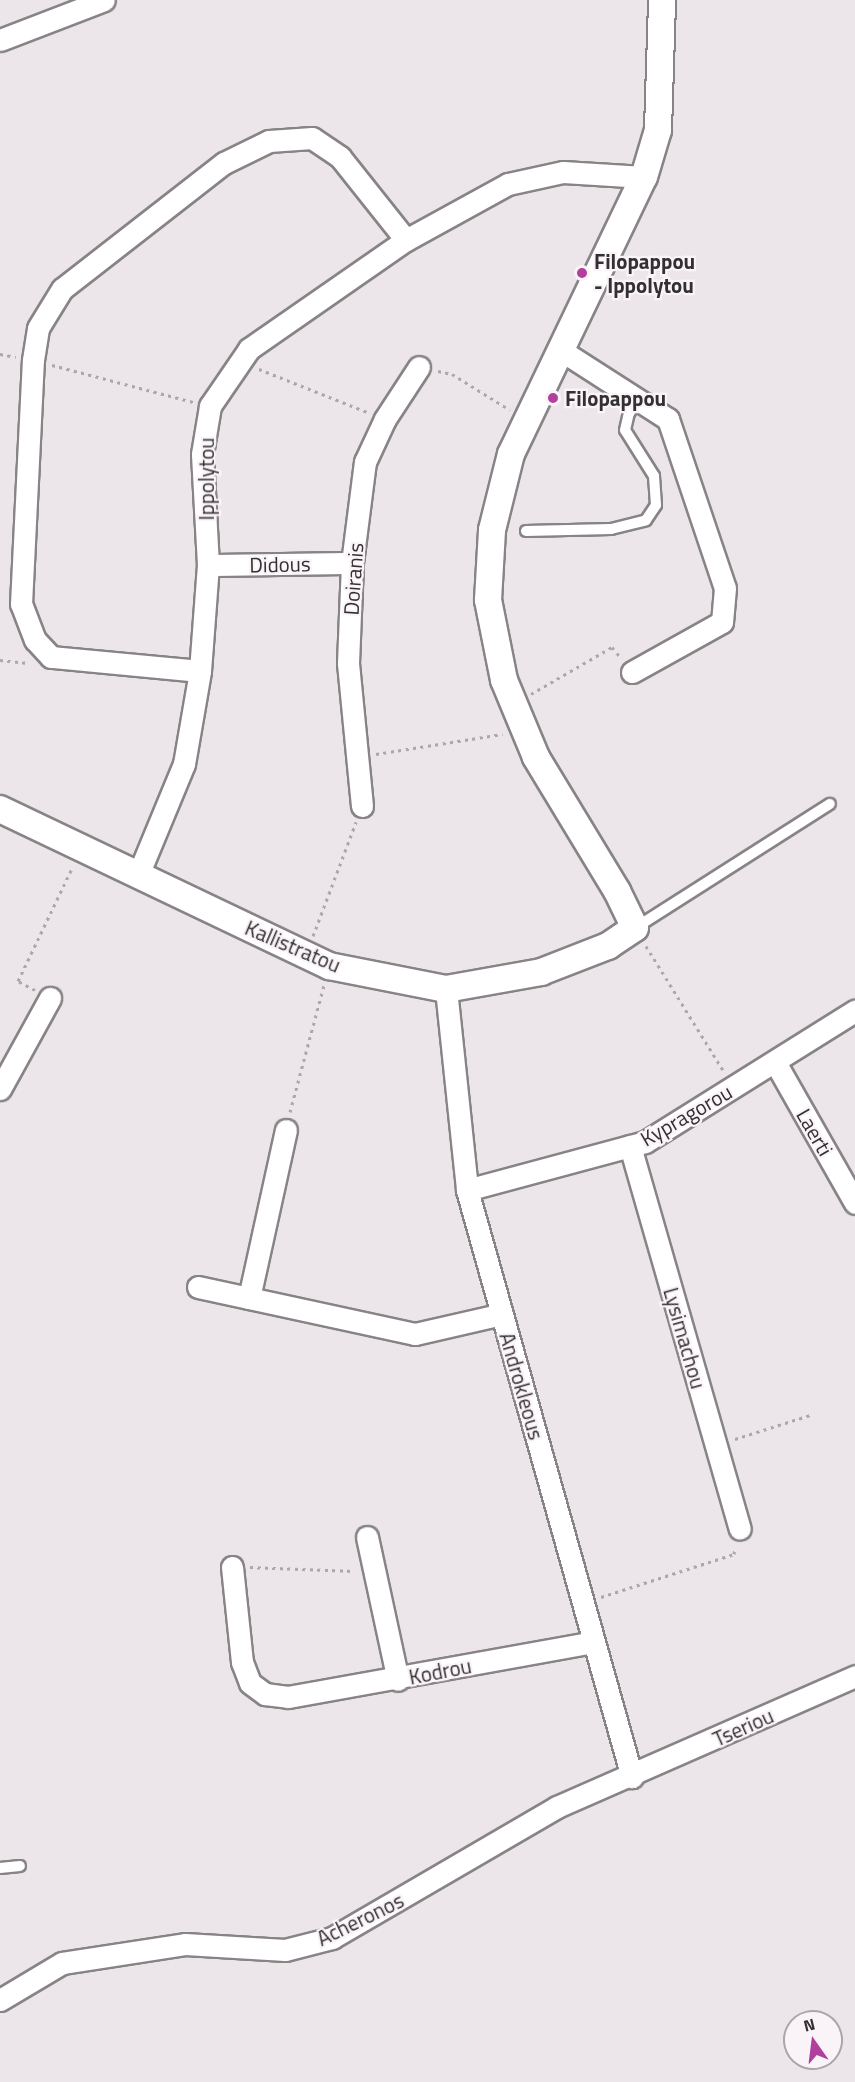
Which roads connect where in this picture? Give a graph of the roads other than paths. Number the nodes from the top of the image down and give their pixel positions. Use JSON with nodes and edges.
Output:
{"nodes":[{"id":1,"x":104,"y":0,"type":"edge"},
{"id":2,"x":662,"y":0,"type":"edge"},
{"id":3,"x":0,"y":40,"type":"edge"},
{"id":4,"x":644,"y":177,"type":"junction"},
{"id":5,"x":406,"y":240,"type":"junction"},
{"id":6,"x":562,"y":351,"type":"junction"},
{"id":7,"x":419,"y":367,"type":"road end"},
{"id":8,"x":640,"y":398,"type":"junction"},
{"id":9,"x":526,"y":531,"type":"dead end"},
{"id":10,"x":352,"y":563,"type":"junction"},
{"id":11,"x":208,"y":565,"type":"junction"},
{"id":12,"x":200,"y":671,"type":"junction"},
{"id":13,"x":632,"y":672,"type":"road end"},
{"id":14,"x":830,"y":804,"type":"dead end"},
{"id":15,"x":362,"y":806,"type":"road end"},
{"id":16,"x":0,"y":809,"type":"edge"},
{"id":17,"x":138,"y":875,"type":"junction"},
{"id":18,"x":635,"y":928,"type":"junction"},
{"id":19,"x":446,"y":989,"type":"junction"},
{"id":20,"x":50,"y":998,"type":"road end"},
{"id":21,"x":855,"y":1011,"type":"edge"},
{"id":22,"x":775,"y":1062,"type":"junction"},
{"id":23,"x":0,"y":1089,"type":"edge"},
{"id":24,"x":286,"y":1130,"type":"road end"},
{"id":25,"x":630,"y":1146,"type":"junction"},
{"id":26,"x":467,"y":1190,"type":"junction"},
{"id":27,"x":855,"y":1203,"type":"edge"},
{"id":28,"x":198,"y":1287,"type":"dead end"},
{"id":29,"x":249,"y":1298,"type":"junction"},
{"id":30,"x":502,"y":1314,"type":"junction"},
{"id":31,"x":740,"y":1529,"type":"road end"},
{"id":32,"x":367,"y":1537,"type":"dead end"},
{"id":33,"x":232,"y":1567,"type":"road end"},
{"id":34,"x":593,"y":1642,"type":"junction"},
{"id":35,"x":855,"y":1676,"type":"edge"},
{"id":36,"x":398,"y":1680,"type":"junction"},
{"id":37,"x":632,"y":1777,"type":"junction"},
{"id":38,"x":21,"y":1866,"type":"dead end"},
{"id":39,"x":0,"y":1868,"type":"edge"},
{"id":40,"x":0,"y":2000,"type":"edge"}],
"edges":[{"from":1,"to":3,"type":"street"},
{"from":2,"to":4,"type":"street"},
{"from":4,"to":5,"type":"street","name":"Ippolytou"},
{"from":4,"to":6,"type":"street"},
{"from":5,"to":11,"type":"street","name":"Ippolytou"},
{"from":5,"to":12,"type":"street"},
{"from":6,"to":8,"type":"street"},
{"from":6,"to":18,"type":"street"},
{"from":7,"to":10,"type":"street","name":"Doiranis"},
{"from":8,"to":9,"type":"lane"},
{"from":8,"to":13,"type":"street"},
{"from":10,"to":11,"type":"street","name":"Didous"},
{"from":10,"to":15,"type":"street","name":"Doiranis"},
{"from":11,"to":12,"type":"street","name":"Ippolytou"},
{"from":12,"to":17,"type":"street","name":"Ippolytou"},
{"from":14,"to":18,"type":"lane"},
{"from":16,"to":17,"type":"street","name":"Kallistratou"},
{"from":17,"to":19,"type":"street","name":"Kallistratou"},
{"from":18,"to":19,"type":"street","name":"Kallistratou"},
{"from":19,"to":26,"type":"street","name":"Androkleous"},
{"from":20,"to":23,"type":"street"},
{"from":21,"to":22,"type":"street","name":"Kypragorou"},
{"from":22,"to":25,"type":"street","name":"Kypragorou"},
{"from":22,"to":27,"type":"street","name":"Laerti"},
{"from":24,"to":29,"type":"street"},
{"from":25,"to":26,"type":"street","name":"Kypragorou"},
{"from":25,"to":31,"type":"street","name":"Lysimachou"},
{"from":26,"to":30,"type":"street","name":"Androkleous"},
{"from":28,"to":29,"type":"street"},
{"from":29,"to":30,"type":"street"},
{"from":30,"to":34,"type":"street","name":"Androkleous"},
{"from":32,"to":36,"type":"street"},
{"from":33,"to":36,"type":"street","name":"Kodrou"},
{"from":34,"to":36,"type":"street","name":"Kodrou"},
{"from":34,"to":37,"type":"street","name":"Androkleous"},
{"from":35,"to":37,"type":"street","name":"Tseriou"},
{"from":37,"to":40,"type":"street","name":"Acheronos"},
{"from":38,"to":39,"type":"lane"}]}
